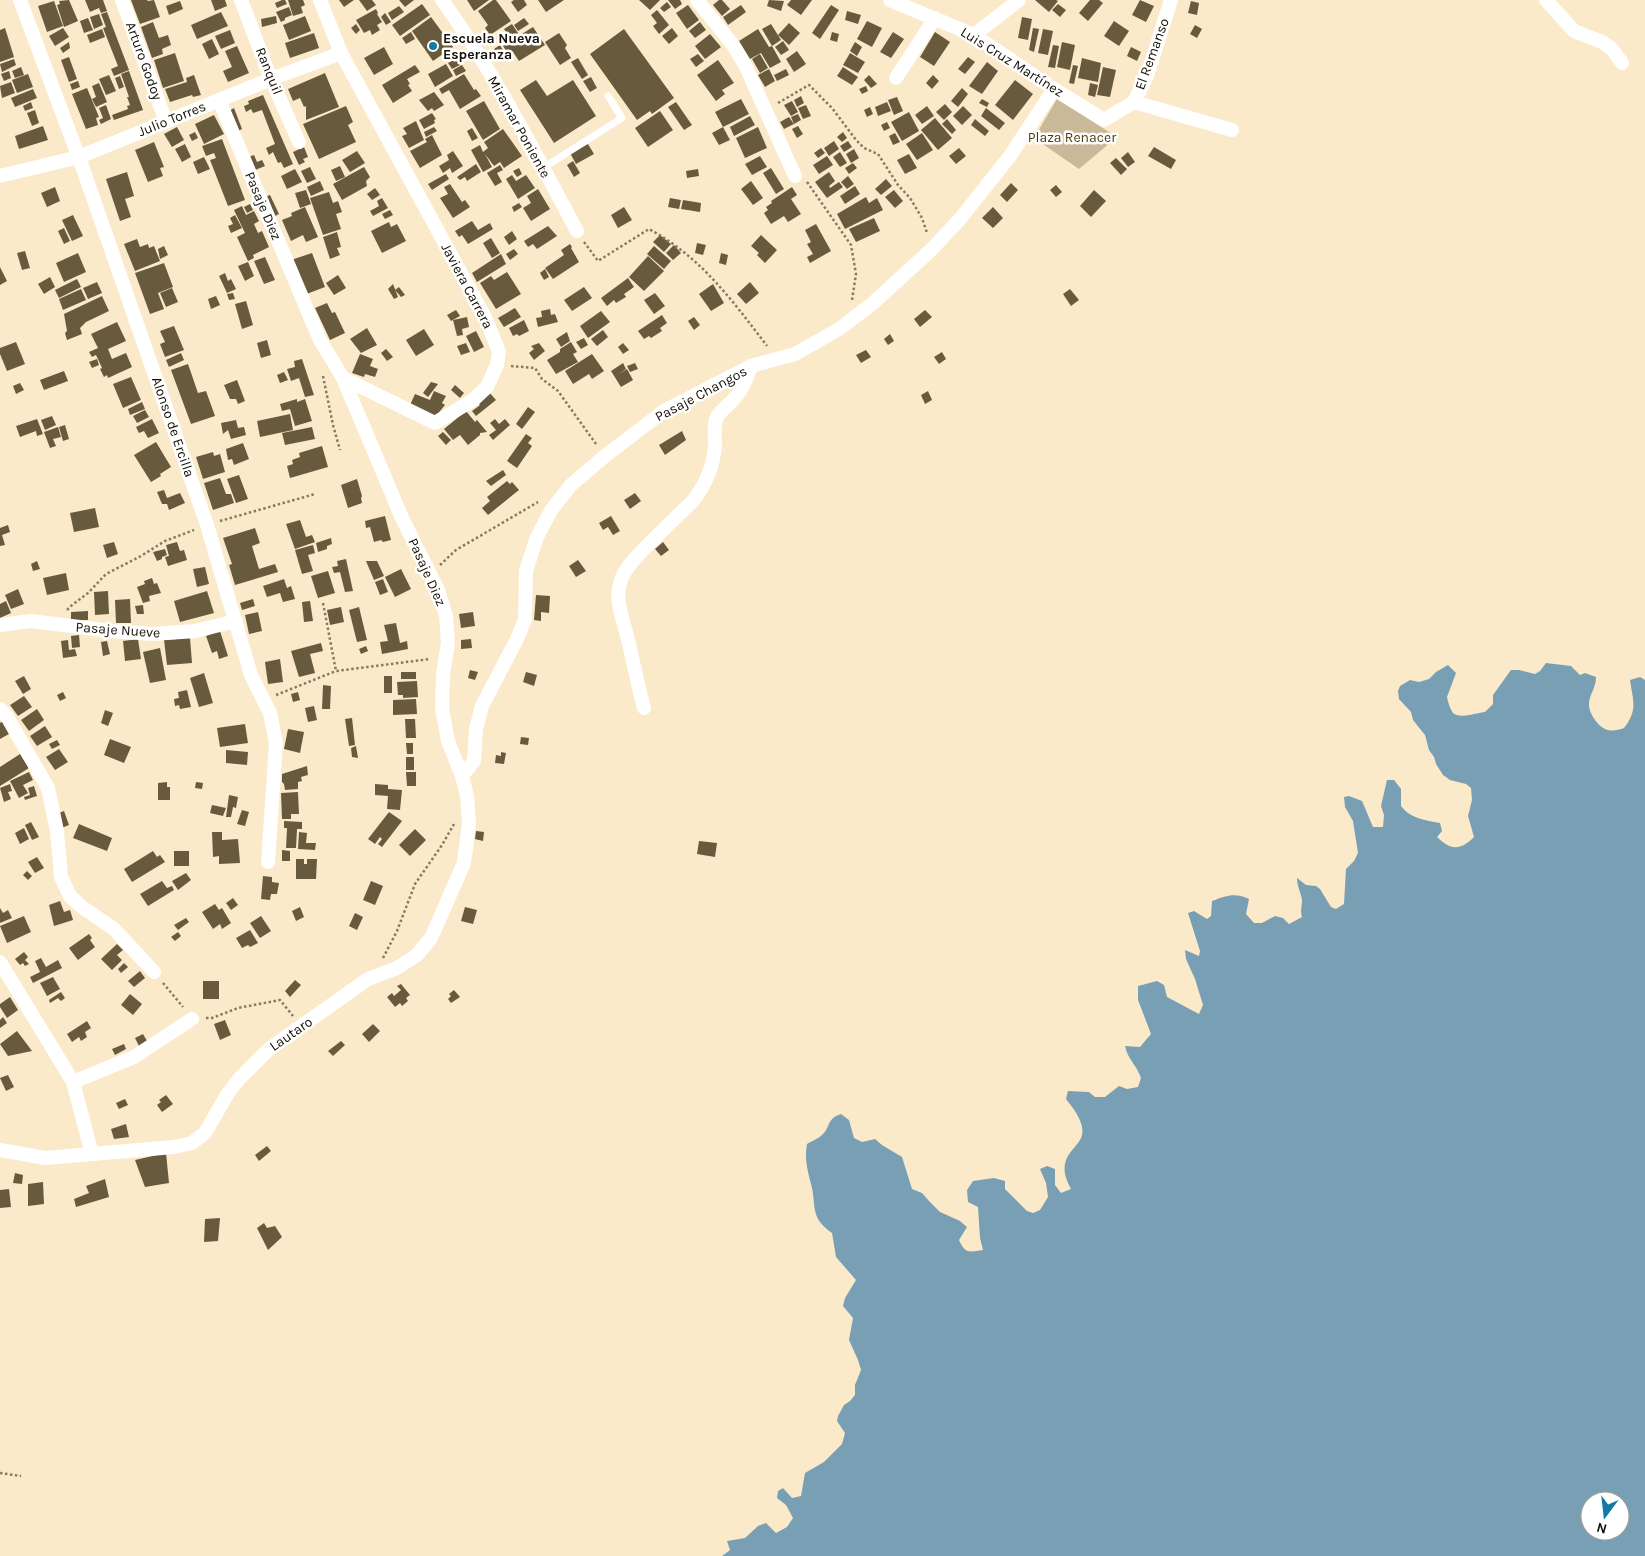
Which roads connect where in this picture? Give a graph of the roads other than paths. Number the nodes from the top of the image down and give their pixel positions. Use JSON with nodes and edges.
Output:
{"nodes":[{"id":1,"x":20,"y":0,"type":"edge"},
{"id":2,"x":122,"y":0,"type":"edge"},
{"id":3,"x":241,"y":0,"type":"edge"},
{"id":4,"x":320,"y":0,"type":"edge"},
{"id":5,"x":442,"y":0,"type":"edge"},
{"id":6,"x":697,"y":0,"type":"edge"},
{"id":7,"x":1019,"y":0,"type":"edge"},
{"id":8,"x":1171,"y":0,"type":"edge"},
{"id":9,"x":1546,"y":0,"type":"edge"},
{"id":10,"x":896,"y":1,"type":"edge"},
{"id":11,"x":935,"y":18,"type":"junction"},
{"id":12,"x":974,"y":35,"type":"junction"},
{"id":13,"x":341,"y":52,"type":"junction"},
{"id":14,"x":1622,"y":63,"type":"dead end"},
{"id":15,"x":896,"y":78,"type":"dead end"},
{"id":16,"x":271,"y":79,"type":"junction"},
{"id":17,"x":1054,"y":89,"type":"junction"},
{"id":18,"x":608,"y":96,"type":"dead end"},
{"id":19,"x":219,"y":100,"type":"junction"},
{"id":20,"x":1134,"y":102,"type":"junction"},
{"id":21,"x":1104,"y":120,"type":"joint"},
{"id":22,"x":166,"y":122,"type":"junction"},
{"id":23,"x":1232,"y":130,"type":"dead end"},
{"id":24,"x":299,"y":142,"type":"dead end"},
{"id":25,"x":79,"y":157,"type":"junction"},
{"id":26,"x":543,"y":168,"type":"junction"},
{"id":27,"x":0,"y":176,"type":"edge"},
{"id":28,"x":795,"y":176,"type":"road end"},
{"id":29,"x":577,"y":231,"type":"road end"},
{"id":30,"x":751,"y":366,"type":"junction"},
{"id":31,"x":343,"y":378,"type":"junction"},
{"id":32,"x":236,"y":621,"type":"junction"},
{"id":33,"x":0,"y":625,"type":"edge"},
{"id":34,"x":0,"y":708,"type":"edge"},
{"id":35,"x":644,"y":708,"type":"dead end"},
{"id":36,"x":462,"y":776,"type":"junction"},
{"id":37,"x":268,"y":862,"type":"dead end"},
{"id":38,"x":0,"y":962,"type":"edge"},
{"id":39,"x":154,"y":972,"type":"road end"},
{"id":40,"x":192,"y":1019,"type":"road end"},
{"id":41,"x":73,"y":1082,"type":"junction"},
{"id":42,"x":0,"y":1150,"type":"edge"},
{"id":43,"x":92,"y":1154,"type":"junction"}],
"edges":[{"from":1,"to":25,"type":"street","name":"Alonso de Ercilla"},
{"from":2,"to":22,"type":"street","name":"Arturo Godoy"},
{"from":3,"to":16,"type":"street","name":"Ranquil"},
{"from":4,"to":13,"type":"street","name":"Javiera Carrera"},
{"from":5,"to":26,"type":"street","name":"Miramar Poniente"},
{"from":6,"to":28,"type":"street"},
{"from":7,"to":12,"type":"street"},
{"from":8,"to":20,"type":"street","name":"El Remanso"},
{"from":9,"to":14,"type":"street"},
{"from":10,"to":11,"type":"street","name":"Luis Cruz Martínez"},
{"from":11,"to":12,"type":"street","name":"Luis Cruz Martínez"},
{"from":11,"to":15,"type":"street"},
{"from":12,"to":17,"type":"street","name":"Luis Cruz Martínez"},
{"from":13,"to":16,"type":"street","name":"Julio Torres"},
{"from":13,"to":31,"type":"street","name":"Javiera Carrera"},
{"from":16,"to":19,"type":"street","name":"Julio Torres"},
{"from":16,"to":24,"type":"street","name":"Ranquil"},
{"from":17,"to":21,"type":"street","name":"Luis Cruz Martínez"},
{"from":17,"to":30,"type":"street","name":"Pasaje Changos"},
{"from":18,"to":26,"type":"lane"},
{"from":19,"to":22,"type":"street","name":"Julio Torres"},
{"from":19,"to":31,"type":"street","name":"Pasaje Diez"},
{"from":20,"to":21,"type":"street","name":"El Remanso"},
{"from":20,"to":23,"type":"street"},
{"from":22,"to":25,"type":"street","name":"Julio Torres"},
{"from":25,"to":27,"type":"street","name":"Julio Torres"},
{"from":25,"to":32,"type":"street","name":"Alonso de Ercilla"},
{"from":26,"to":29,"type":"street","name":"Miramar Poniente"},
{"from":30,"to":35,"type":"street"},
{"from":30,"to":36,"type":"street","name":"Pasaje Changos"},
{"from":31,"to":36,"type":"street","name":"Pasaje Diez"},
{"from":32,"to":33,"type":"street","name":"Pasaje Nueve"},
{"from":32,"to":37,"type":"street","name":"Alonso de Ercilla"},
{"from":34,"to":39,"type":"street"},
{"from":36,"to":43,"type":"street","name":"Lautaro"},
{"from":38,"to":41,"type":"street"},
{"from":40,"to":41,"type":"street"},
{"from":41,"to":43,"type":"street"},
{"from":42,"to":43,"type":"street","name":"Lautaro"}]}
